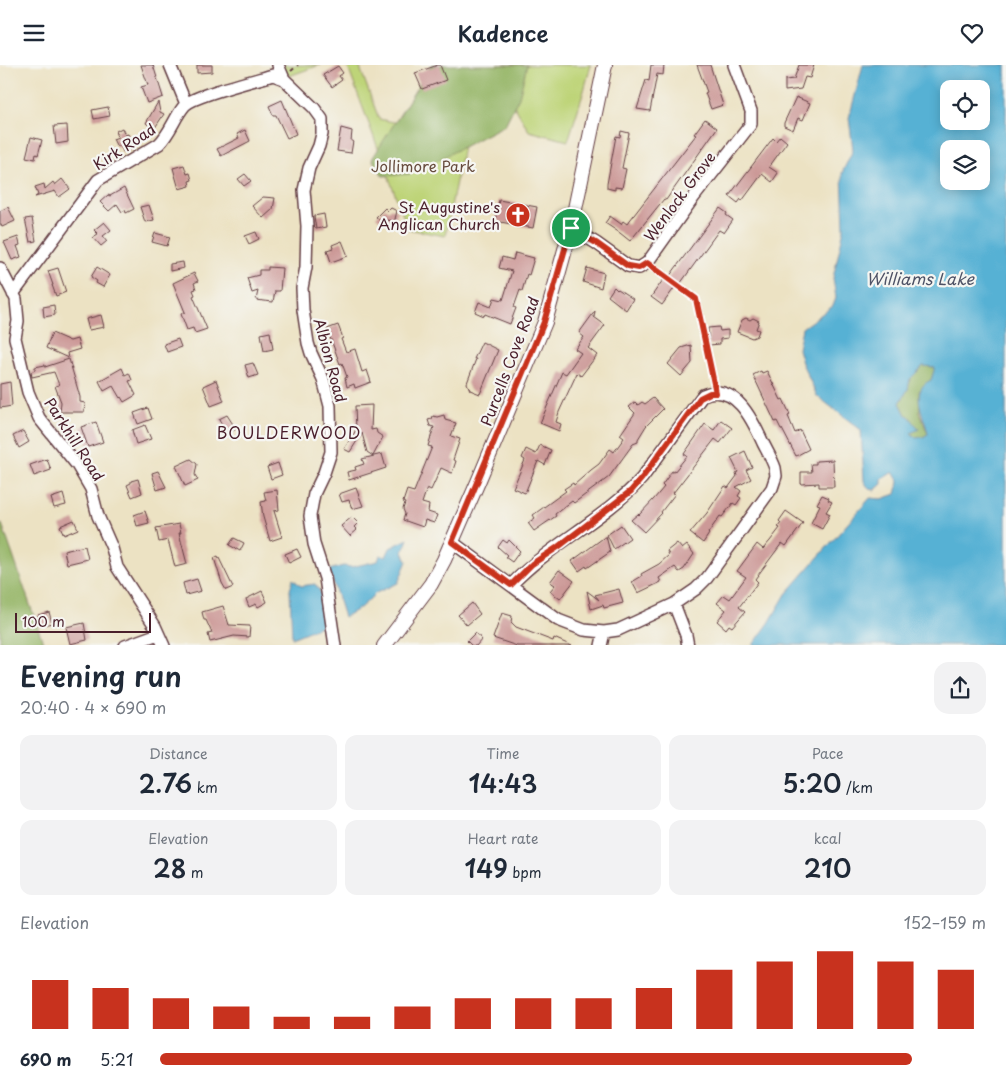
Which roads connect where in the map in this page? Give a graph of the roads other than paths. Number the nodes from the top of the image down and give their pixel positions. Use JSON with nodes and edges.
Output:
{"nodes":[{"id":1,"x":170,"y":65,"type":"edge"},
{"id":2,"x":278,"y":65,"type":"edge"},
{"id":3,"x":605,"y":65,"type":"edge"},
{"id":4,"x":734,"y":65,"type":"edge"},
{"id":5,"x":284,"y":79,"type":"junction"},
{"id":6,"x":186,"y":105,"type":"junction"},
{"id":7,"x":571,"y":228,"type":"junction"},
{"id":8,"x":0,"y":269,"type":"edge"},
{"id":9,"x":13,"y":293,"type":"junction"},
{"id":10,"x":452,"y":542,"type":"junction"},
{"id":11,"x":511,"y":585,"type":"junction"},
{"id":12,"x":674,"y":604,"type":"junction"},
{"id":13,"x":604,"y":632,"type":"junction"},
{"id":14,"x":158,"y":634,"type":"junction"},
{"id":15,"x":125,"y":645,"type":"edge"},
{"id":16,"x":164,"y":645,"type":"edge"},
{"id":17,"x":335,"y":645,"type":"edge"},
{"id":18,"x":384,"y":645,"type":"edge"},
{"id":19,"x":601,"y":645,"type":"edge"},
{"id":20,"x":688,"y":645,"type":"edge"}],
"edges":[{"from":1,"to":6,"type":"street"},
{"from":2,"to":5,"type":"street","name":"Albion Road"},
{"from":3,"to":7,"type":"main road","name":"Purcells Cove Road"},
{"from":4,"to":7,"type":"street","name":"Wenlock Grove"},
{"from":5,"to":6,"type":"street"},
{"from":5,"to":17,"type":"street","name":"Albion Road"},
{"from":6,"to":9,"type":"street","name":"Kirk Road"},
{"from":7,"to":10,"type":"main road","name":"Purcells Cove Road"},
{"from":8,"to":9,"type":"street","name":"Parkhill Road"},
{"from":9,"to":14,"type":"street","name":"Parkhill Road"},
{"from":10,"to":11,"type":"street"},
{"from":10,"to":18,"type":"main road","name":"Purcells Cove Road"},
{"from":11,"to":12,"type":"street"},
{"from":11,"to":13,"type":"street"},
{"from":12,"to":13,"type":"street"},
{"from":12,"to":20,"type":"street"},
{"from":13,"to":19,"type":"street"},
{"from":14,"to":15,"type":"street"},
{"from":14,"to":16,"type":"street","name":"Parkhill Road"}]}
